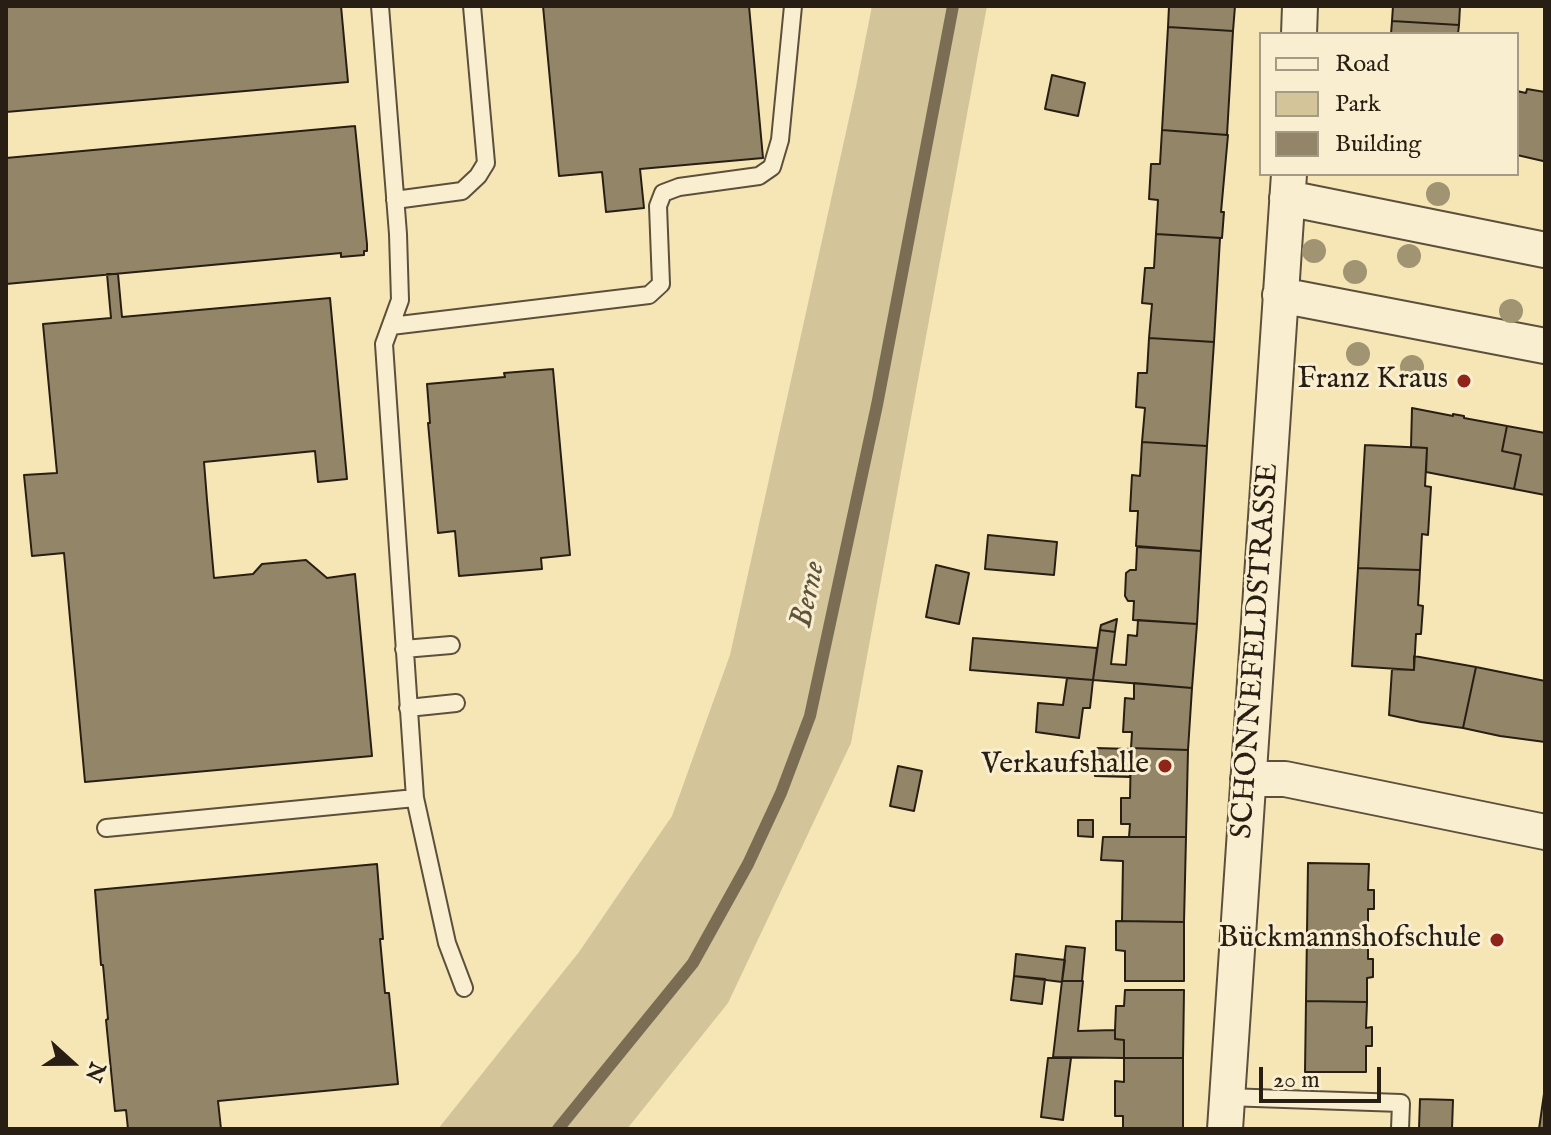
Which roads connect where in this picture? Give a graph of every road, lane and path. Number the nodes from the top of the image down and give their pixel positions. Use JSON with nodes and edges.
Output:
{"nodes":[{"id":1,"x":380,"y":6,"type":"edge"},
{"id":2,"x":472,"y":6,"type":"edge"},
{"id":3,"x":793,"y":6,"type":"edge"},
{"id":4,"x":1300,"y":6,"type":"edge"},
{"id":5,"x":1299,"y":32,"type":"edge"},
{"id":6,"x":1288,"y":186,"type":"edge"},
{"id":7,"x":395,"y":200,"type":"junction"},
{"id":8,"x":1545,"y":250,"type":"edge"},
{"id":9,"x":1280,"y":295,"type":"junction"},
{"id":10,"x":391,"y":326,"type":"junction"},
{"id":11,"x":1545,"y":346,"type":"edge"},
{"id":12,"x":451,"y":645,"type":"dead end"},
{"id":13,"x":404,"y":649,"type":"junction"},
{"id":14,"x":456,"y":703,"type":"dead end"},
{"id":15,"x":408,"y":708,"type":"junction"},
{"id":16,"x":1248,"y":779,"type":"junction"},
{"id":17,"x":415,"y":798,"type":"junction"},
{"id":18,"x":106,"y":828,"type":"dead end"},
{"id":19,"x":1545,"y":832,"type":"edge"},
{"id":20,"x":464,"y":988,"type":"dead end"},
{"id":21,"x":1225,"y":1113,"type":"edge"},
{"id":22,"x":1400,"y":1129,"type":"edge"}],
"edges":[{"from":1,"to":7,"type":"lane"},
{"from":2,"to":7,"type":"lane"},
{"from":3,"to":10,"type":"lane"},
{"from":4,"to":5,"type":"street"},
{"from":6,"to":8,"type":"street"},
{"from":6,"to":9,"type":"street","name":"SCHONNEFELDSTRASSE"},
{"from":7,"to":10,"type":"lane"},
{"from":9,"to":11,"type":"street"},
{"from":9,"to":16,"type":"street","name":"SCHONNEFELDSTRASSE"},
{"from":10,"to":13,"type":"lane"},
{"from":12,"to":13,"type":"lane"},
{"from":13,"to":15,"type":"lane"},
{"from":14,"to":15,"type":"lane"},
{"from":15,"to":17,"type":"lane"},
{"from":16,"to":19,"type":"street"},
{"from":16,"to":21,"type":"street","name":"SCHONNEFELDSTRASSE"},
{"from":17,"to":18,"type":"lane"},
{"from":17,"to":20,"type":"lane"},
{"from":21,"to":22,"type":"lane"}]}
